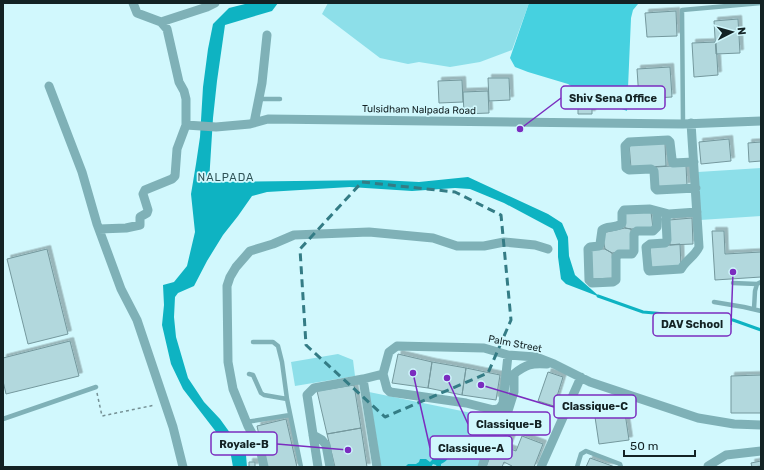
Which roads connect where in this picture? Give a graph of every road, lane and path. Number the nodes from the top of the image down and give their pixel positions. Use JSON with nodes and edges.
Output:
{"nodes":[{"id":1,"x":134,"y":3,"type":"edge"},
{"id":2,"x":215,"y":3,"type":"edge"},
{"id":3,"x":761,"y":3,"type":"edge"},
{"id":4,"x":160,"y":22,"type":"junction"},
{"id":5,"x":267,"y":35,"type":"dead end"},
{"id":6,"x":49,"y":86,"type":"dead end"},
{"id":7,"x":259,"y":99,"type":"junction"},
{"id":8,"x":280,"y":99,"type":"dead end"},
{"id":9,"x":761,"y":121,"type":"edge"},
{"id":10,"x":254,"y":123,"type":"junction"},
{"id":11,"x":687,"y":124,"type":"junction"},
{"id":12,"x":186,"y":125,"type":"junction"},
{"id":13,"x":694,"y":162,"type":"junction"},
{"id":14,"x":696,"y":188,"type":"junction"},
{"id":15,"x":657,"y":210,"type":"junction"},
{"id":16,"x":697,"y":212,"type":"junction"},
{"id":17,"x":669,"y":214,"type":"junction"},
{"id":18,"x":99,"y":229,"type":"junction"},
{"id":19,"x":548,"y":249,"type":"dead end"},
{"id":20,"x":733,"y":283,"type":"dead end"},
{"id":21,"x":759,"y":283,"type":"edge"},
{"id":22,"x":714,"y":302,"type":"dead end"},
{"id":23,"x":754,"y":309,"type":"junction"},
{"id":24,"x":761,"y":311,"type":"edge"},
{"id":25,"x":253,"y":342,"type":"dead end"},
{"id":26,"x":508,"y":355,"type":"junction"},
{"id":27,"x":554,"y":364,"type":"junction"},
{"id":28,"x":249,"y":374,"type":"dead end"},
{"id":29,"x":383,"y":374,"type":"junction"},
{"id":30,"x":581,"y":377,"type":"junction"},
{"id":31,"x":363,"y":379,"type":"junction"},
{"id":32,"x":96,"y":387,"type":"joint"},
{"id":33,"x":287,"y":399,"type":"junction"},
{"id":34,"x":158,"y":404,"type":"dead end"},
{"id":35,"x":290,"y":415,"type":"junction"},
{"id":36,"x":3,"y":419,"type":"edge"},
{"id":37,"x":246,"y":422,"type":"junction"},
{"id":38,"x":761,"y":425,"type":"edge"},
{"id":39,"x":313,"y":435,"type":"junction"},
{"id":40,"x":761,"y":451,"type":"edge"},
{"id":41,"x":183,"y":467,"type":"edge"},
{"id":42,"x":264,"y":467,"type":"edge"},
{"id":43,"x":301,"y":467,"type":"edge"},
{"id":44,"x":318,"y":467,"type":"edge"},
{"id":45,"x":330,"y":467,"type":"edge"},
{"id":46,"x":377,"y":467,"type":"edge"},
{"id":47,"x":482,"y":467,"type":"edge"},
{"id":48,"x":542,"y":467,"type":"edge"},
{"id":49,"x":577,"y":467,"type":"edge"},
{"id":50,"x":621,"y":467,"type":"edge"},
{"id":51,"x":708,"y":467,"type":"edge"}],
"edges":[{"from":1,"to":4,"type":"street"},
{"from":2,"to":4,"type":"street"},
{"from":3,"to":11,"type":"lane"},
{"from":4,"to":12,"type":"street"},
{"from":5,"to":7,"type":"street"},
{"from":6,"to":18,"type":"street"},
{"from":7,"to":8,"type":"lane"},
{"from":7,"to":10,"type":"street"},
{"from":9,"to":11,"type":"street","name":"Tulsidham Nalpada Road"},
{"from":10,"to":11,"type":"street","name":"Tulsidham Nalpada Road"},
{"from":10,"to":12,"type":"street","name":"Tulsidham Nalpada Road"},
{"from":11,"to":13,"type":"street"},
{"from":12,"to":18,"type":"street"},
{"from":13,"to":14,"type":"street"},
{"from":13,"to":14,"type":"street"},
{"from":14,"to":16,"type":"street"},
{"from":15,"to":15,"type":"street"},
{"from":15,"to":17,"type":"street"},
{"from":16,"to":17,"type":"street"},
{"from":16,"to":17,"type":"street"},
{"from":18,"to":41,"type":"street"},
{"from":19,"to":37,"type":"street"},
{"from":20,"to":21,"type":"lane"},
{"from":21,"to":23,"type":"lane"},
{"from":22,"to":23,"type":"lane"},
{"from":23,"to":24,"type":"lane"},
{"from":25,"to":33,"type":"lane"},
{"from":26,"to":27,"type":"street","name":"Palm Street"},
{"from":26,"to":29,"type":"street","name":"Palm Street"},
{"from":26,"to":29,"type":"street"},
{"from":27,"to":30,"type":"street","name":"Palm Street"},
{"from":27,"to":47,"type":"street"},
{"from":28,"to":33,"type":"lane"},
{"from":29,"to":31,"type":"street"},
{"from":30,"to":38,"type":"street","name":"Palm Street"},
{"from":30,"to":48,"type":"street"},
{"from":31,"to":39,"type":"street"},
{"from":31,"to":46,"type":"street"},
{"from":32,"to":34,"type":"path"},
{"from":32,"to":36,"type":"lane"},
{"from":33,"to":35,"type":"lane"},
{"from":35,"to":37,"type":"lane"},
{"from":35,"to":43,"type":"lane"},
{"from":37,"to":42,"type":"street"},
{"from":39,"to":44,"type":"street"},
{"from":39,"to":45,"type":"street"},
{"from":40,"to":51,"type":"street"},
{"from":49,"to":50,"type":"lane"}]}
